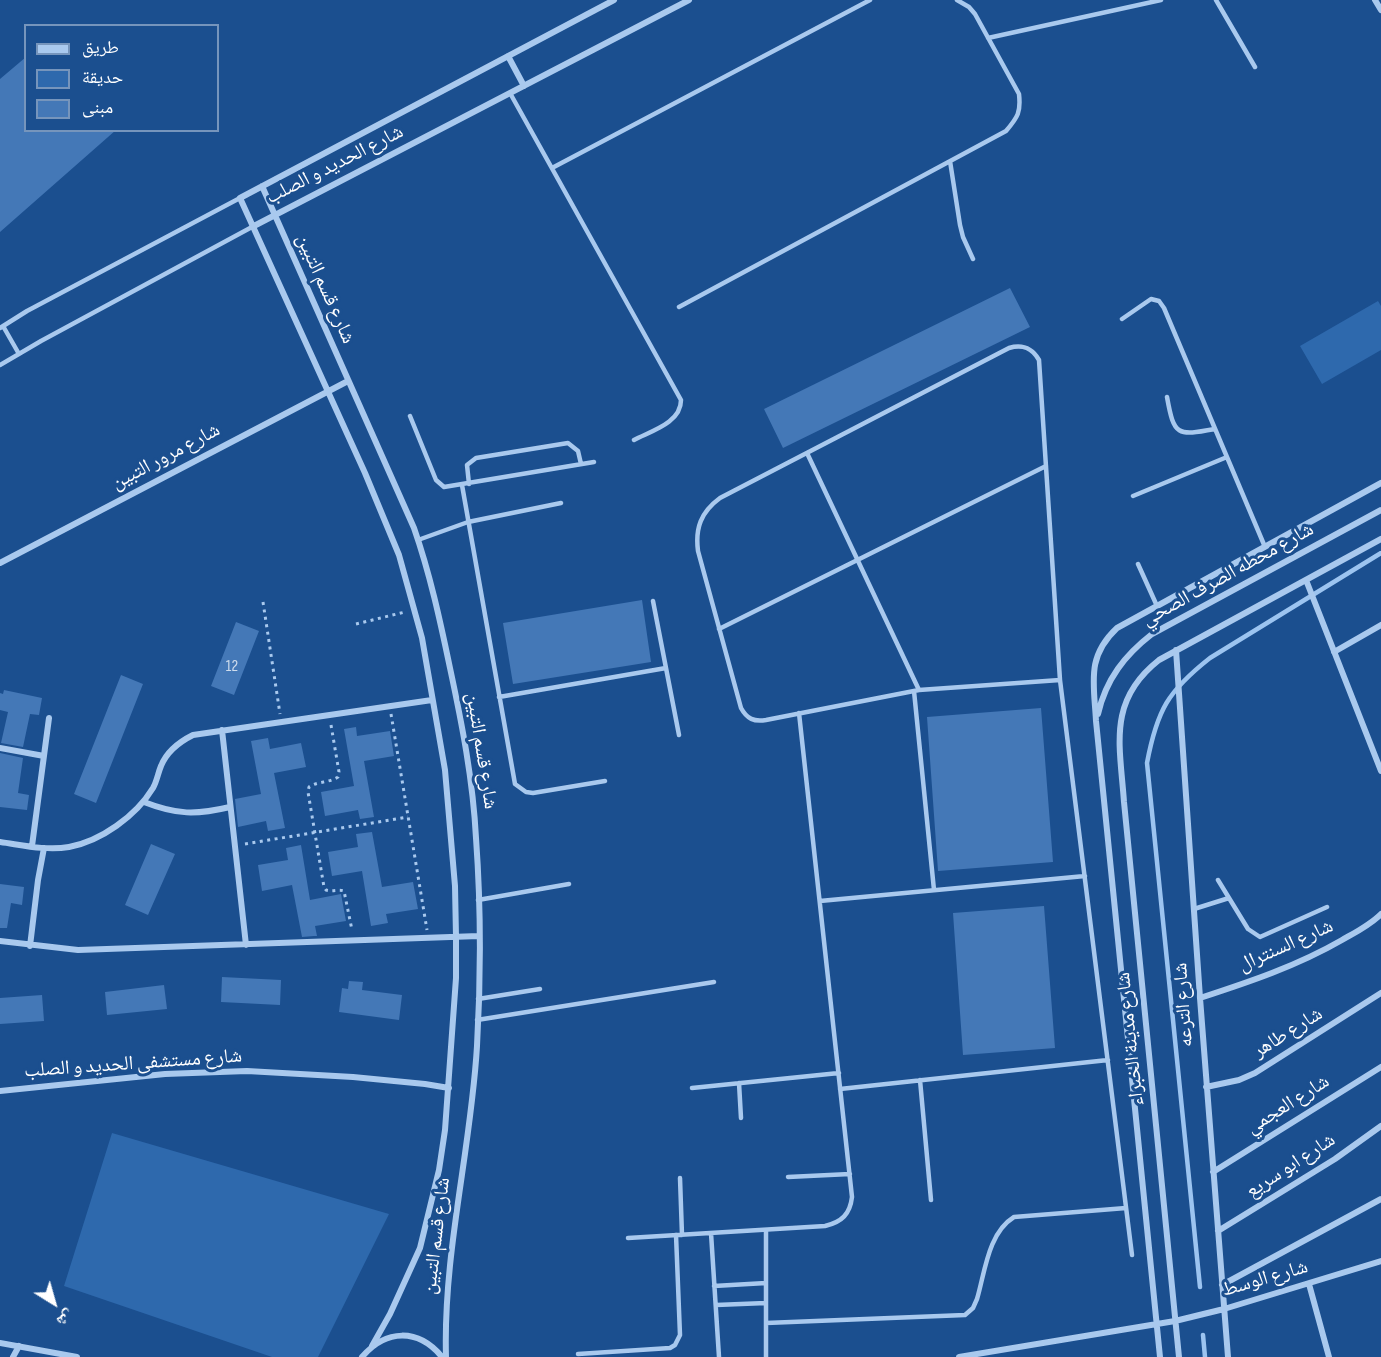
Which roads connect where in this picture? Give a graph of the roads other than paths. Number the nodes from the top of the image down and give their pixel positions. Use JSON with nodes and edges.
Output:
{"nodes":[{"id":1,"x":614,"y":0,"type":"edge"},
{"id":2,"x":689,"y":0,"type":"edge"},
{"id":3,"x":870,"y":0,"type":"edge"},
{"id":4,"x":957,"y":0,"type":"edge"},
{"id":5,"x":964,"y":0,"type":"edge"},
{"id":6,"x":1161,"y":0,"type":"edge"},
{"id":7,"x":1216,"y":0,"type":"edge"},
{"id":8,"x":1375,"y":0,"type":"edge"},
{"id":9,"x":969,"y":7,"type":"junction"},
{"id":10,"x":1381,"y":10,"type":"edge"},
{"id":11,"x":988,"y":38,"type":"junction"},
{"id":12,"x":508,"y":56,"type":"junction"},
{"id":13,"x":1255,"y":67,"type":"dead end"},
{"id":14,"x":524,"y":86,"type":"junction"},
{"id":15,"x":510,"y":93,"type":"junction"},
{"id":16,"x":950,"y":161,"type":"junction"},
{"id":17,"x":552,"y":168,"type":"junction"},
{"id":18,"x":262,"y":186,"type":"junction"},
{"id":19,"x":240,"y":198,"type":"junction"},
{"id":20,"x":274,"y":216,"type":"junction"},
{"id":21,"x":252,"y":227,"type":"junction"},
{"id":22,"x":973,"y":259,"type":"dead end"},
{"id":23,"x":679,"y":307,"type":"dead end"},
{"id":24,"x":1122,"y":319,"type":"dead end"},
{"id":25,"x":2,"y":327,"type":"edge"},
{"id":26,"x":19,"y":354,"type":"junction"},
{"id":27,"x":0,"y":365,"type":"edge"},
{"id":28,"x":348,"y":381,"type":"junction"},
{"id":29,"x":327,"y":391,"type":"junction"},
{"id":30,"x":1167,"y":398,"type":"dead end"},
{"id":31,"x":410,"y":416,"type":"dead end"},
{"id":32,"x":1215,"y":429,"type":"junction"},
{"id":33,"x":634,"y":440,"type":"dead end"},
{"id":34,"x":807,"y":453,"type":"junction"},
{"id":35,"x":1227,"y":458,"type":"junction"},
{"id":36,"x":594,"y":462,"type":"dead end"},
{"id":37,"x":581,"y":464,"type":"junction"},
{"id":38,"x":1046,"y":466,"type":"junction"},
{"id":39,"x":1381,"y":483,"type":"edge"},
{"id":40,"x":469,"y":484,"type":"junction"},
{"id":41,"x":462,"y":485,"type":"junction"},
{"id":42,"x":1133,"y":496,"type":"dead end"},
{"id":43,"x":561,"y":503,"type":"dead end"},
{"id":44,"x":1381,"y":510,"type":"edge"},
{"id":45,"x":468,"y":522,"type":"junction"},
{"id":46,"x":1381,"y":539,"type":"edge"},
{"id":47,"x":418,"y":540,"type":"junction"},
{"id":48,"x":1265,"y":547,"type":"junction"},
{"id":49,"x":858,"y":560,"type":"junction"},
{"id":50,"x":0,"y":562,"type":"edge"},
{"id":51,"x":1138,"y":564,"type":"dead end"},
{"id":52,"x":1306,"y":580,"type":"junction"},
{"id":53,"x":652,"y":601,"type":"dead end"},
{"id":54,"x":1157,"y":606,"type":"junction"},
{"id":55,"x":1381,"y":625,"type":"edge"},
{"id":56,"x":719,"y":629,"type":"junction"},
{"id":57,"x":1176,"y":650,"type":"junction"},
{"id":58,"x":1334,"y":652,"type":"junction"},
{"id":59,"x":666,"y":668,"type":"junction"},
{"id":60,"x":1060,"y":680,"type":"junction"},
{"id":61,"x":917,"y":690,"type":"junction"},
{"id":62,"x":499,"y":697,"type":"junction"},
{"id":63,"x":432,"y":700,"type":"junction"},
{"id":64,"x":799,"y":713,"type":"junction"},
{"id":65,"x":1120,"y":717,"type":"joint"},
{"id":66,"x":49,"y":718,"type":"dead end"},
{"id":67,"x":1096,"y":721,"type":"junction"},
{"id":68,"x":222,"y":730,"type":"junction"},
{"id":69,"x":680,"y":735,"type":"dead end"},
{"id":70,"x":0,"y":748,"type":"edge"},
{"id":71,"x":44,"y":756,"type":"junction"},
{"id":72,"x":1379,"y":761,"type":"edge"},
{"id":73,"x":1381,"y":771,"type":"edge"},
{"id":74,"x":605,"y":781,"type":"dead end"},
{"id":75,"x":144,"y":802,"type":"junction"},
{"id":76,"x":230,"y":807,"type":"junction"},
{"id":77,"x":0,"y":842,"type":"edge"},
{"id":78,"x":32,"y":846,"type":"junction"},
{"id":79,"x":44,"y":848,"type":"junction"},
{"id":80,"x":1084,"y":876,"type":"junction"},
{"id":81,"x":1218,"y":880,"type":"dead end"},
{"id":82,"x":569,"y":884,"type":"dead end"},
{"id":83,"x":934,"y":890,"type":"junction"},
{"id":84,"x":1229,"y":898,"type":"junction"},
{"id":85,"x":478,"y":900,"type":"junction"},
{"id":86,"x":820,"y":901,"type":"junction"},
{"id":87,"x":1327,"y":908,"type":"dead end"},
{"id":88,"x":1194,"y":909,"type":"junction"},
{"id":89,"x":1381,"y":914,"type":"edge"},
{"id":90,"x":480,"y":936,"type":"junction"},
{"id":91,"x":456,"y":937,"type":"junction"},
{"id":92,"x":0,"y":941,"type":"edge"},
{"id":93,"x":246,"y":945,"type":"junction"},
{"id":94,"x":30,"y":946,"type":"junction"},
{"id":95,"x":714,"y":982,"type":"dead end"},
{"id":96,"x":540,"y":988,"type":"dead end"},
{"id":97,"x":1381,"y":993,"type":"edge"},
{"id":98,"x":1200,"y":998,"type":"junction"},
{"id":99,"x":478,"y":999,"type":"junction"},
{"id":100,"x":477,"y":1020,"type":"junction"},
{"id":101,"x":1108,"y":1060,"type":"junction"},
{"id":102,"x":1381,"y":1067,"type":"edge"},
{"id":103,"x":839,"y":1073,"type":"junction"},
{"id":104,"x":920,"y":1080,"type":"junction"},
{"id":105,"x":739,"y":1083,"type":"junction"},
{"id":106,"x":1206,"y":1087,"type":"junction"},
{"id":107,"x":449,"y":1088,"type":"junction"},
{"id":108,"x":692,"y":1088,"type":"dead end"},
{"id":109,"x":840,"y":1089,"type":"junction"},
{"id":110,"x":0,"y":1091,"type":"edge"},
{"id":111,"x":741,"y":1118,"type":"dead end"},
{"id":112,"x":1381,"y":1126,"type":"edge"},
{"id":113,"x":1213,"y":1172,"type":"junction"},
{"id":114,"x":850,"y":1174,"type":"junction"},
{"id":115,"x":788,"y":1177,"type":"dead end"},
{"id":116,"x":680,"y":1178,"type":"dead end"},
{"id":117,"x":1381,"y":1199,"type":"edge"},
{"id":118,"x":931,"y":1200,"type":"dead end"},
{"id":119,"x":1126,"y":1208,"type":"junction"},
{"id":120,"x":766,"y":1230,"type":"junction"},
{"id":121,"x":1218,"y":1231,"type":"junction"},
{"id":122,"x":711,"y":1233,"type":"junction"},
{"id":123,"x":679,"y":1235,"type":"junction"},
{"id":124,"x":628,"y":1238,"type":"dead end"},
{"id":125,"x":1132,"y":1255,"type":"dead end"},
{"id":126,"x":1381,"y":1261,"type":"edge"},
{"id":127,"x":766,"y":1283,"type":"junction"},
{"id":128,"x":1309,"y":1284,"type":"junction"},
{"id":129,"x":1222,"y":1285,"type":"junction"},
{"id":130,"x":714,"y":1286,"type":"junction"},
{"id":131,"x":766,"y":1303,"type":"junction"},
{"id":132,"x":716,"y":1305,"type":"junction"},
{"id":133,"x":1224,"y":1309,"type":"junction"},
{"id":134,"x":1175,"y":1321,"type":"junction"},
{"id":135,"x":766,"y":1323,"type":"junction"},
{"id":136,"x":1157,"y":1324,"type":"junction"},
{"id":137,"x":0,"y":1344,"type":"edge"},
{"id":138,"x":19,"y":1346,"type":"junction"},
{"id":139,"x":372,"y":1346,"type":"junction"},
{"id":140,"x":578,"y":1354,"type":"dead end"},
{"id":141,"x":14,"y":1357,"type":"edge"},
{"id":142,"x":77,"y":1357,"type":"edge"},
{"id":143,"x":362,"y":1357,"type":"edge"},
{"id":144,"x":444,"y":1357,"type":"edge"},
{"id":145,"x":719,"y":1357,"type":"edge"},
{"id":146,"x":766,"y":1357,"type":"edge"},
{"id":147,"x":959,"y":1357,"type":"edge"},
{"id":148,"x":1160,"y":1357,"type":"edge"},
{"id":149,"x":1179,"y":1357,"type":"edge"},
{"id":150,"x":1228,"y":1357,"type":"edge"},
{"id":151,"x":1329,"y":1357,"type":"edge"}],
"edges":[{"from":1,"to":12,"type":"street","name":"شارع الحديد و الصلب"},
{"from":2,"to":14,"type":"street","name":"شارع الحديد و الصلب"},
{"from":3,"to":17,"type":"lane"},
{"from":4,"to":9,"type":"lane"},
{"from":5,"to":9,"type":"lane"},
{"from":6,"to":11,"type":"lane"},
{"from":7,"to":13,"type":"lane"},
{"from":8,"to":10,"type":"street"},
{"from":9,"to":11,"type":"lane"},
{"from":11,"to":16,"type":"lane"},
{"from":12,"to":14,"type":"street"},
{"from":12,"to":18,"type":"street","name":"شارع الحديد و الصلب"},
{"from":14,"to":15,"type":"street","name":"شارع الحديد و الصلب"},
{"from":15,"to":17,"type":"lane"},
{"from":15,"to":20,"type":"street","name":"شارع الحديد و الصلب"},
{"from":16,"to":22,"type":"lane"},
{"from":16,"to":23,"type":"lane"},
{"from":17,"to":33,"type":"lane"},
{"from":18,"to":19,"type":"street","name":"شارع الحديد و الصلب"},
{"from":18,"to":20,"type":"street","name":"شارع قسم التبين"},
{"from":19,"to":21,"type":"street","name":"شارع قسم التبين"},
{"from":19,"to":25,"type":"lane","name":"شارع الحديد و الصلب"},
{"from":20,"to":21,"type":"street","name":"شارع الحديد و الصلب"},
{"from":20,"to":28,"type":"street","name":"شارع قسم التبين"},
{"from":21,"to":26,"type":"lane","name":"شارع الحديد و الصلب"},
{"from":21,"to":29,"type":"street","name":"شارع قسم التبين"},
{"from":24,"to":32,"type":"lane"},
{"from":25,"to":26,"type":"lane"},
{"from":26,"to":27,"type":"lane","name":"شارع الحديد و الصلب"},
{"from":28,"to":29,"type":"street","name":"شارع مرور التبين"},
{"from":28,"to":47,"type":"street","name":"شارع قسم التبين"},
{"from":29,"to":50,"type":"street","name":"شارع مرور التبين"},
{"from":29,"to":63,"type":"street","name":"شارع قسم التبين"},
{"from":30,"to":32,"type":"lane"},
{"from":31,"to":41,"type":"lane"},
{"from":32,"to":35,"type":"lane"},
{"from":34,"to":38,"type":"lane"},
{"from":34,"to":49,"type":"lane"},
{"from":34,"to":56,"type":"lane"},
{"from":35,"to":42,"type":"lane"},
{"from":35,"to":48,"type":"lane"},
{"from":36,"to":37,"type":"lane"},
{"from":37,"to":40,"type":"lane"},
{"from":37,"to":40,"type":"lane"},
{"from":38,"to":49,"type":"lane"},
{"from":38,"to":60,"type":"lane"},
{"from":39,"to":48,"type":"street","name":"شارع مدينة الخبراء"},
{"from":40,"to":41,"type":"lane"},
{"from":41,"to":45,"type":"lane"},
{"from":43,"to":45,"type":"lane"},
{"from":44,"to":67,"type":"street","name":"شارع محطه الصرف الصحي"},
{"from":45,"to":47,"type":"lane"},
{"from":45,"to":62,"type":"lane"},
{"from":46,"to":52,"type":"street","name":"شارع محطه الصرف الصحي"},
{"from":47,"to":85,"type":"street","name":"شارع قسم التبين"},
{"from":48,"to":54,"type":"street","name":"شارع مدينة الخبراء"},
{"from":49,"to":56,"type":"lane"},
{"from":49,"to":61,"type":"lane"},
{"from":51,"to":54,"type":"lane"},
{"from":52,"to":57,"type":"street","name":"شارع محطه الصرف الصحي"},
{"from":52,"to":58,"type":"street"},
{"from":53,"to":59,"type":"lane"},
{"from":54,"to":67,"type":"street","name":"شارع مدينة الخبراء"},
{"from":55,"to":58,"type":"street"},
{"from":56,"to":64,"type":"lane"},
{"from":57,"to":65,"type":"street","name":"شارع محطه الصرف الصحي"},
{"from":57,"to":88,"type":"street","name":"شارع الترعه"},
{"from":58,"to":72,"type":"street"},
{"from":59,"to":62,"type":"lane"},
{"from":59,"to":69,"type":"lane"},
{"from":60,"to":61,"type":"lane"},
{"from":60,"to":80,"type":"lane"},
{"from":61,"to":64,"type":"lane"},
{"from":61,"to":83,"type":"lane"},
{"from":62,"to":74,"type":"lane"},
{"from":63,"to":68,"type":"street"},
{"from":63,"to":91,"type":"street","name":"شارع قسم التبين"},
{"from":64,"to":86,"type":"lane"},
{"from":65,"to":134,"type":"street","name":"شارع مدينة الخبراء"},
{"from":66,"to":71,"type":"street"},
{"from":67,"to":136,"type":"street","name":"شارع مدينة الخبراء"},
{"from":68,"to":75,"type":"street"},
{"from":68,"to":76,"type":"street"},
{"from":70,"to":71,"type":"street"},
{"from":71,"to":78,"type":"street"},
{"from":72,"to":73,"type":"street"},
{"from":75,"to":76,"type":"street"},
{"from":75,"to":79,"type":"street"},
{"from":76,"to":93,"type":"street"},
{"from":77,"to":78,"type":"street"},
{"from":78,"to":79,"type":"street"},
{"from":79,"to":94,"type":"street"},
{"from":80,"to":83,"type":"lane"},
{"from":80,"to":101,"type":"lane"},
{"from":81,"to":84,"type":"lane"},
{"from":82,"to":85,"type":"lane"},
{"from":83,"to":86,"type":"lane"},
{"from":84,"to":87,"type":"lane"},
{"from":84,"to":88,"type":"lane"},
{"from":85,"to":90,"type":"street","name":"شارع قسم التبين"},
{"from":86,"to":103,"type":"lane"},
{"from":88,"to":98,"type":"street","name":"شارع الترعه"},
{"from":89,"to":98,"type":"street","name":"شارع السنترال"},
{"from":90,"to":91,"type":"street"},
{"from":90,"to":99,"type":"street","name":"شارع قسم التبين"},
{"from":91,"to":93,"type":"street"},
{"from":91,"to":107,"type":"street","name":"شارع قسم التبين"},
{"from":92,"to":94,"type":"street"},
{"from":93,"to":94,"type":"street"},
{"from":95,"to":100,"type":"lane"},
{"from":96,"to":99,"type":"lane"},
{"from":97,"to":106,"type":"street","name":"شارع طاهر"},
{"from":98,"to":106,"type":"street","name":"شارع الترعه"},
{"from":99,"to":100,"type":"street","name":"شارع قسم التبين"},
{"from":100,"to":144,"type":"street","name":"شارع قسم التبين"},
{"from":101,"to":104,"type":"lane"},
{"from":101,"to":119,"type":"lane"},
{"from":102,"to":113,"type":"street","name":"شارع العجمي"},
{"from":103,"to":105,"type":"lane"},
{"from":103,"to":109,"type":"lane"},
{"from":104,"to":109,"type":"lane"},
{"from":104,"to":118,"type":"lane"},
{"from":105,"to":108,"type":"lane"},
{"from":105,"to":111,"type":"lane"},
{"from":106,"to":113,"type":"street","name":"شارع الترعه"},
{"from":107,"to":110,"type":"street","name":"شارع مستشفى الحديد و الصلب"},
{"from":107,"to":139,"type":"street","name":"شارع قسم التبين"},
{"from":109,"to":114,"type":"lane"},
{"from":112,"to":121,"type":"street","name":"شارع ابو سريع"},
{"from":113,"to":121,"type":"street","name":"شارع الترعه"},
{"from":114,"to":115,"type":"lane"},
{"from":114,"to":120,"type":"lane"},
{"from":116,"to":123,"type":"lane"},
{"from":117,"to":129,"type":"street"},
{"from":119,"to":125,"type":"lane"},
{"from":119,"to":135,"type":"lane"},
{"from":120,"to":122,"type":"lane"},
{"from":120,"to":127,"type":"lane"},
{"from":121,"to":129,"type":"street","name":"شارع الترعه"},
{"from":122,"to":123,"type":"lane"},
{"from":122,"to":130,"type":"lane"},
{"from":123,"to":124,"type":"lane"},
{"from":123,"to":140,"type":"lane"},
{"from":126,"to":128,"type":"street","name":"شارع الوسط"},
{"from":127,"to":130,"type":"lane"},
{"from":127,"to":131,"type":"lane"},
{"from":128,"to":133,"type":"street","name":"شارع الوسط"},
{"from":128,"to":151,"type":"street"},
{"from":129,"to":133,"type":"street","name":"شارع الترعه"},
{"from":130,"to":132,"type":"lane"},
{"from":131,"to":132,"type":"lane"},
{"from":131,"to":135,"type":"lane"},
{"from":132,"to":145,"type":"lane"},
{"from":133,"to":134,"type":"street","name":"شارع الوسط"},
{"from":133,"to":150,"type":"street","name":"شارع الترعه"},
{"from":134,"to":136,"type":"street","name":"شارع الوسط"},
{"from":134,"to":149,"type":"street","name":"شارع مدينة الخبراء"},
{"from":135,"to":146,"type":"lane"},
{"from":136,"to":147,"type":"street","name":"شارع الوسط"},
{"from":136,"to":148,"type":"street","name":"شارع مدينة الخبراء"},
{"from":137,"to":138,"type":"street"},
{"from":138,"to":141,"type":"street"},
{"from":138,"to":142,"type":"street"},
{"from":139,"to":143,"type":"street"},
{"from":139,"to":144,"type":"street"}]}
